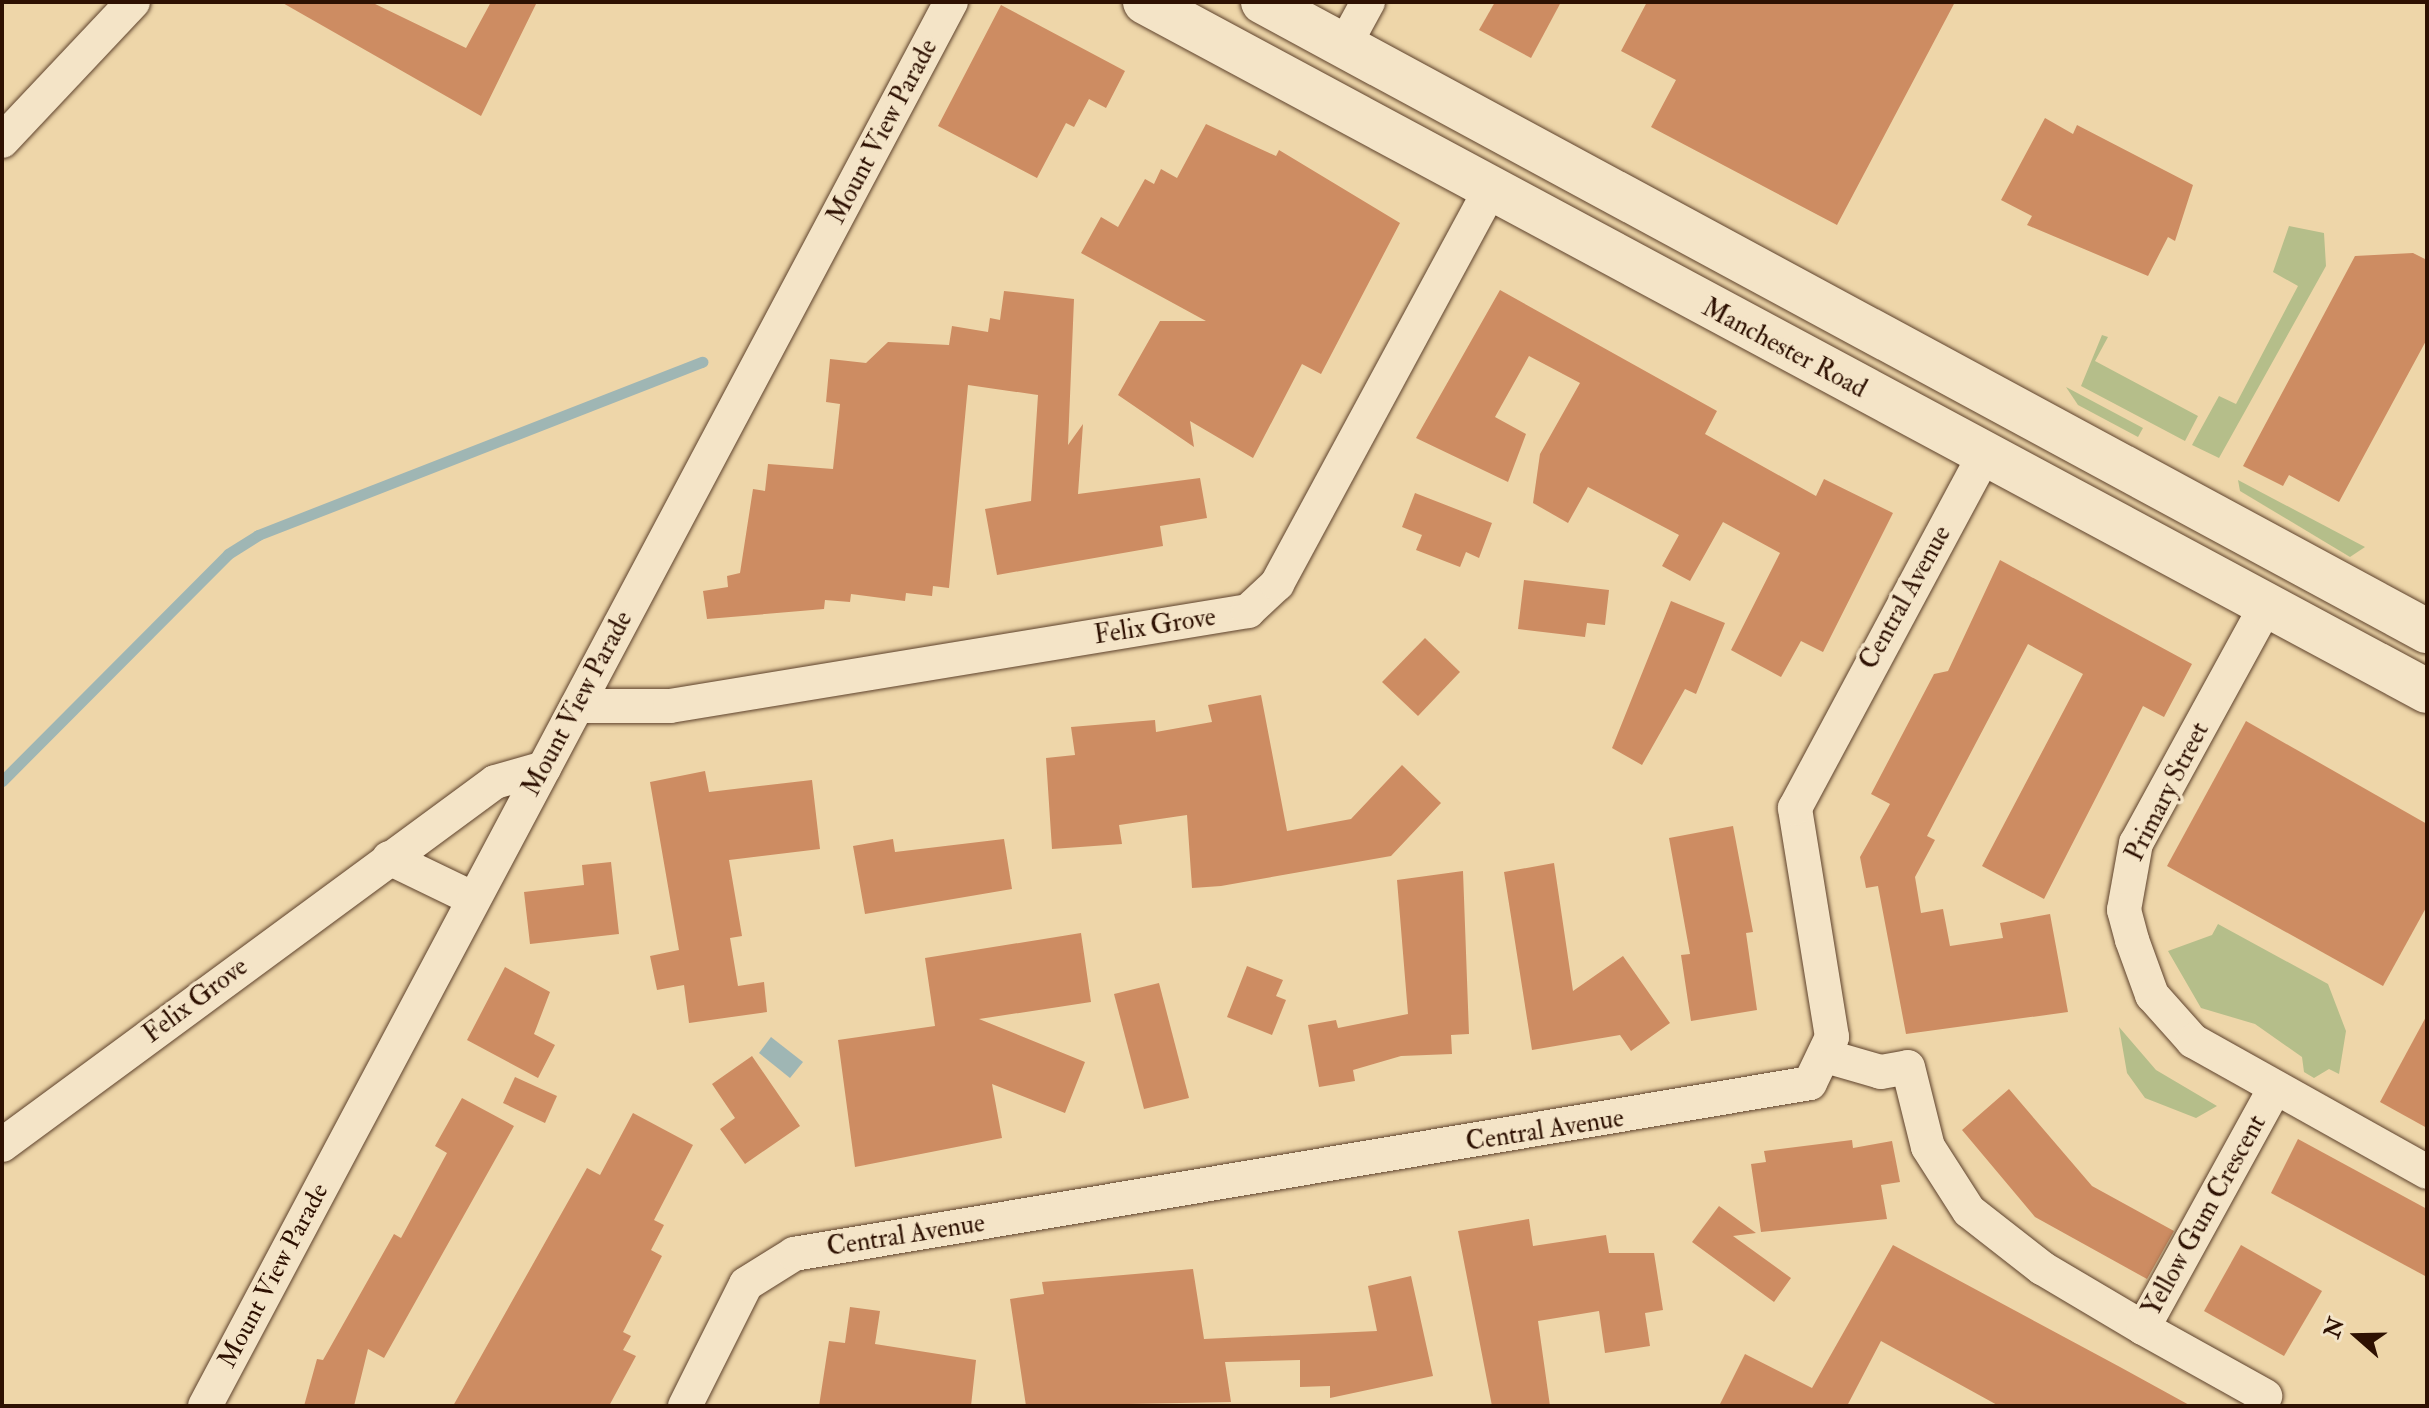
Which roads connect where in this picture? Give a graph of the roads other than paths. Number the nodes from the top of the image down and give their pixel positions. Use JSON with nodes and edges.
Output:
{"nodes":[{"id":1,"x":133,"y":2,"type":"edge"},
{"id":2,"x":951,"y":2,"type":"edge"},
{"id":3,"x":1145,"y":2,"type":"edge"},
{"id":4,"x":1263,"y":2,"type":"edge"},
{"id":5,"x":1368,"y":2,"type":"edge"},
{"id":6,"x":1344,"y":46,"type":"junction"},
{"id":7,"x":1317,"y":95,"type":"junction"},
{"id":8,"x":2,"y":141,"type":"edge"},
{"id":9,"x":1491,"y":188,"type":"junction"},
{"id":10,"x":1984,"y":455,"type":"junction"},
{"id":11,"x":2266,"y":606,"type":"junction"},
{"id":12,"x":2427,"y":631,"type":"edge"},
{"id":13,"x":2427,"y":691,"type":"edge"},
{"id":14,"x":577,"y":706,"type":"junction"},
{"id":15,"x":544,"y":768,"type":"junction"},
{"id":16,"x":389,"y":858,"type":"junction"},
{"id":17,"x":474,"y":899,"type":"junction"},
{"id":18,"x":1829,"y":1057,"type":"junction"},
{"id":19,"x":2275,"y":1088,"type":"junction"},
{"id":20,"x":2,"y":1145,"type":"edge"},
{"id":21,"x":2427,"y":1172,"type":"edge"},
{"id":22,"x":2143,"y":1328,"type":"junction"},
{"id":23,"x":2265,"y":1396,"type":"dead end"},
{"id":24,"x":205,"y":1406,"type":"edge"},
{"id":25,"x":685,"y":1406,"type":"edge"}],
"edges":[{"from":1,"to":8,"type":"street"},
{"from":2,"to":14,"type":"street","name":"Mount View Parade"},
{"from":3,"to":7,"type":"main road","name":"Manchester Road"},
{"from":4,"to":6,"type":"main road"},
{"from":5,"to":6,"type":"street"},
{"from":6,"to":7,"type":"main road"},
{"from":6,"to":12,"type":"main road"},
{"from":7,"to":9,"type":"main road","name":"Manchester Road"},
{"from":9,"to":10,"type":"main road","name":"Manchester Road"},
{"from":9,"to":14,"type":"street","name":"Felix Grove"},
{"from":10,"to":11,"type":"main road","name":"Manchester Road"},
{"from":10,"to":18,"type":"street","name":"Central Avenue"},
{"from":11,"to":13,"type":"main road","name":"Manchester Road"},
{"from":11,"to":19,"type":"street","name":"Primary Street"},
{"from":14,"to":15,"type":"street","name":"Mount View Parade"},
{"from":15,"to":16,"type":"street","name":"Felix Grove"},
{"from":15,"to":17,"type":"street","name":"Mount View Parade"},
{"from":16,"to":17,"type":"street"},
{"from":16,"to":20,"type":"street","name":"Felix Grove"},
{"from":17,"to":24,"type":"street","name":"Mount View Parade"},
{"from":18,"to":22,"type":"street","name":"Yellow Gum Crescent"},
{"from":18,"to":25,"type":"street","name":"Central Avenue"},
{"from":19,"to":21,"type":"street","name":"Primary Street"},
{"from":19,"to":22,"type":"street","name":"Yellow Gum Crescent"},
{"from":22,"to":23,"type":"street"}]}
